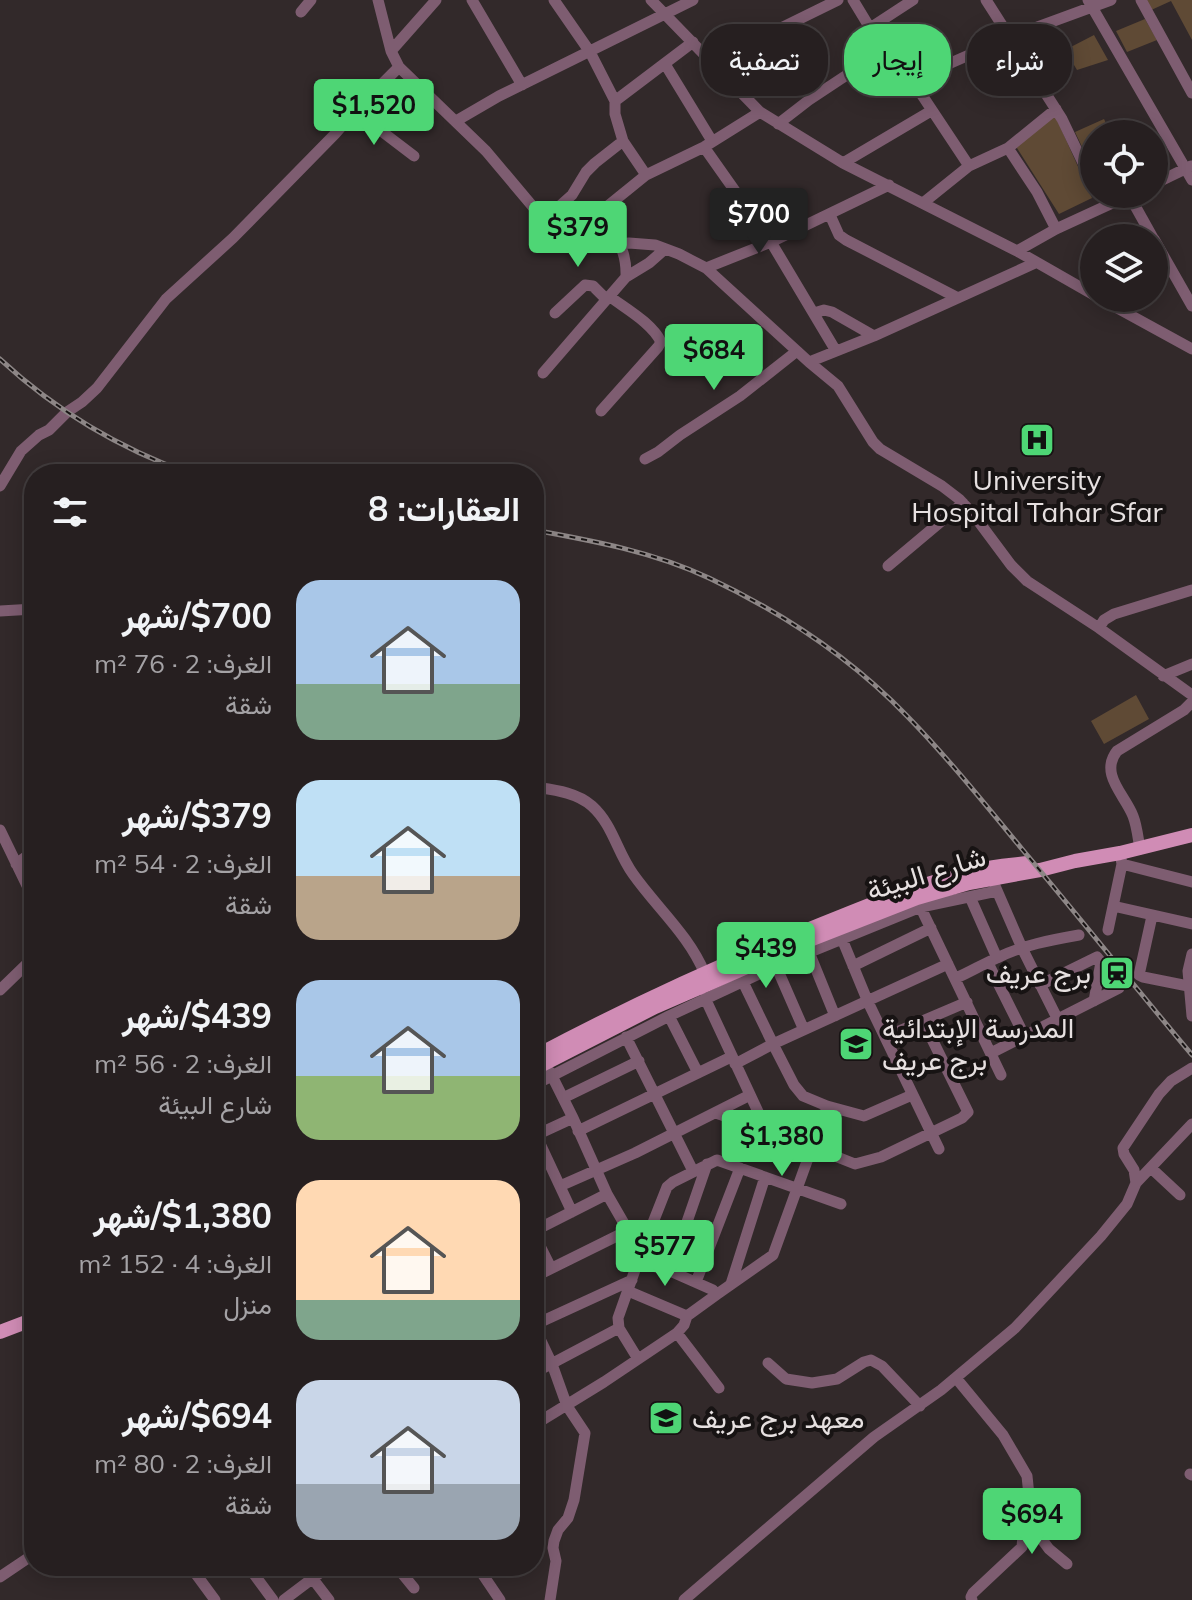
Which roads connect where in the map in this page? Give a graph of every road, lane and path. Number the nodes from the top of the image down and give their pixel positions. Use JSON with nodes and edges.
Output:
{"nodes":[{"id":1,"x":311,"y":0,"type":"edge"},
{"id":2,"x":378,"y":0,"type":"edge"},
{"id":3,"x":436,"y":0,"type":"edge"},
{"id":4,"x":472,"y":0,"type":"edge"},
{"id":5,"x":554,"y":0,"type":"edge"},
{"id":6,"x":651,"y":0,"type":"edge"},
{"id":7,"x":693,"y":0,"type":"edge"},
{"id":8,"x":838,"y":0,"type":"edge"},
{"id":9,"x":853,"y":0,"type":"edge"},
{"id":10,"x":913,"y":0,"type":"edge"},
{"id":11,"x":986,"y":0,"type":"edge"},
{"id":12,"x":1111,"y":0,"type":"edge"},
{"id":13,"x":1141,"y":0,"type":"edge"},
{"id":14,"x":1090,"y":4,"type":"edge"},
{"id":15,"x":301,"y":12,"type":"dead end"},
{"id":16,"x":665,"y":14,"type":"junction"},
{"id":17,"x":789,"y":24,"type":"edge"},
{"id":18,"x":868,"y":24,"type":"edge"},
{"id":19,"x":876,"y":24,"type":"edge"},
{"id":20,"x":1002,"y":24,"type":"edge"},
{"id":21,"x":1042,"y":24,"type":"edge"},
{"id":22,"x":693,"y":42,"type":"junction"},
{"id":23,"x":701,"y":50,"type":"edge"},
{"id":24,"x":391,"y":51,"type":"junction"},
{"id":25,"x":590,"y":52,"type":"junction"},
{"id":26,"x":665,"y":64,"type":"junction"},
{"id":27,"x":399,"y":67,"type":"junction"},
{"id":28,"x":844,"y":77,"type":"edge"},
{"id":29,"x":522,"y":85,"type":"junction"},
{"id":30,"x":1192,"y":93,"type":"edge"},
{"id":31,"x":745,"y":96,"type":"edge"},
{"id":32,"x":922,"y":96,"type":"edge"},
{"id":33,"x":1048,"y":96,"type":"edge"},
{"id":34,"x":615,"y":101,"type":"junction"},
{"id":35,"x":1056,"y":109,"type":"junction"},
{"id":36,"x":355,"y":111,"type":"junction"},
{"id":37,"x":931,"y":111,"type":"junction"},
{"id":38,"x":760,"y":112,"type":"junction"},
{"id":39,"x":456,"y":121,"type":"junction"},
{"id":40,"x":778,"y":124,"type":"junction"},
{"id":41,"x":623,"y":141,"type":"junction"},
{"id":42,"x":708,"y":144,"type":"junction"},
{"id":43,"x":1008,"y":148,"type":"junction"},
{"id":44,"x":414,"y":156,"type":"dead end"},
{"id":45,"x":1080,"y":156,"type":"edge"},
{"id":46,"x":843,"y":163,"type":"junction"},
{"id":47,"x":969,"y":166,"type":"junction"},
{"id":48,"x":1190,"y":172,"type":"edge"},
{"id":49,"x":646,"y":175,"type":"junction"},
{"id":50,"x":1168,"y":179,"type":"edge"},
{"id":51,"x":889,"y":185,"type":"junction"},
{"id":52,"x":923,"y":203,"type":"junction"},
{"id":53,"x":1102,"y":208,"type":"edge"},
{"id":54,"x":830,"y":215,"type":"junction"},
{"id":55,"x":544,"y":220,"type":"junction"},
{"id":56,"x":1056,"y":229,"type":"junction"},
{"id":57,"x":771,"y":242,"type":"junction"},
{"id":58,"x":620,"y":243,"type":"junction"},
{"id":59,"x":665,"y":249,"type":"junction"},
{"id":60,"x":1017,"y":251,"type":"junction"},
{"id":61,"x":1035,"y":263,"type":"junction"},
{"id":62,"x":1168,"y":264,"type":"edge"},
{"id":63,"x":706,"y":268,"type":"junction"},
{"id":64,"x":626,"y":277,"type":"junction"},
{"id":65,"x":1080,"y":288,"type":"edge"},
{"id":66,"x":608,"y":298,"type":"junction"},
{"id":67,"x":958,"y":298,"type":"junction"},
{"id":68,"x":1192,"y":306,"type":"edge"},
{"id":69,"x":1125,"y":312,"type":"edge"},
{"id":70,"x":555,"y":313,"type":"dead end"},
{"id":71,"x":814,"y":313,"type":"junction"},
{"id":72,"x":1192,"y":334,"type":"edge"},
{"id":73,"x":874,"y":336,"type":"junction"},
{"id":74,"x":1187,"y":346,"type":"edge"},
{"id":75,"x":797,"y":351,"type":"junction"},
{"id":76,"x":836,"y":351,"type":"junction"},
{"id":77,"x":809,"y":362,"type":"junction"},
{"id":78,"x":543,"y":373,"type":"dead end"},
{"id":79,"x":601,"y":411,"type":"dead end"},
{"id":80,"x":645,"y":459,"type":"dead end"},
{"id":81,"x":0,"y":486,"type":"edge"},
{"id":82,"x":963,"y":503,"type":"junction"},
{"id":83,"x":888,"y":566,"type":"dead end"},
{"id":84,"x":1192,"y":590,"type":"edge"},
{"id":85,"x":24,"y":610,"type":"edge"},
{"id":86,"x":0,"y":611,"type":"edge"},
{"id":87,"x":1099,"y":628,"type":"junction"},
{"id":88,"x":1192,"y":664,"type":"edge"},
{"id":89,"x":1163,"y":676,"type":"junction"},
{"id":90,"x":1192,"y":695,"type":"edge"},
{"id":91,"x":1192,"y":702,"type":"edge"},
{"id":92,"x":544,"y":789,"type":"edge"},
{"id":93,"x":0,"y":830,"type":"edge"},
{"id":94,"x":1192,"y":835,"type":"edge"},
{"id":95,"x":1140,"y":849,"type":"junction"},
{"id":96,"x":24,"y":858,"type":"edge"},
{"id":97,"x":1121,"y":859,"type":"junction"},
{"id":98,"x":1075,"y":861,"type":"junction"},
{"id":99,"x":16,"y":864,"type":"junction"},
{"id":100,"x":24,"y":880,"type":"edge"},
{"id":101,"x":1192,"y":882,"type":"edge"},
{"id":102,"x":995,"y":884,"type":"junction"},
{"id":103,"x":970,"y":897,"type":"junction"},
{"id":104,"x":917,"y":898,"type":"junction"},
{"id":105,"x":1113,"y":906,"type":"junction"},
{"id":106,"x":1152,"y":916,"type":"junction"},
{"id":107,"x":1192,"y":924,"type":"edge"},
{"id":108,"x":931,"y":928,"type":"junction"},
{"id":109,"x":1108,"y":930,"type":"dead end"},
{"id":110,"x":1079,"y":935,"type":"dead end"},
{"id":111,"x":842,"y":939,"type":"junction"},
{"id":112,"x":1022,"y":948,"type":"junction"},
{"id":113,"x":809,"y":952,"type":"junction"},
{"id":114,"x":1192,"y":954,"type":"edge"},
{"id":115,"x":993,"y":960,"type":"junction"},
{"id":116,"x":948,"y":964,"type":"junction"},
{"id":117,"x":776,"y":966,"type":"junction"},
{"id":118,"x":853,"y":966,"type":"junction"},
{"id":119,"x":24,"y":967,"type":"edge"},
{"id":120,"x":705,"y":974,"type":"junction"},
{"id":121,"x":956,"y":978,"type":"junction"},
{"id":122,"x":743,"y":982,"type":"junction"},
{"id":123,"x":1040,"y":985,"type":"junction"},
{"id":124,"x":1188,"y":986,"type":"junction"},
{"id":125,"x":1119,"y":988,"type":"dead end"},
{"id":126,"x":0,"y":990,"type":"edge"},
{"id":127,"x":705,"y":998,"type":"junction"},
{"id":128,"x":1094,"y":1001,"type":"junction"},
{"id":129,"x":868,"y":1002,"type":"junction"},
{"id":130,"x":967,"y":1002,"type":"junction"},
{"id":131,"x":669,"y":1016,"type":"junction"},
{"id":132,"x":835,"y":1016,"type":"junction"},
{"id":133,"x":1192,"y":1016,"type":"edge"},
{"id":134,"x":1058,"y":1020,"type":"junction"},
{"id":135,"x":923,"y":1021,"type":"junction"},
{"id":136,"x":804,"y":1030,"type":"junction"},
{"id":137,"x":626,"y":1037,"type":"junction"},
{"id":138,"x":885,"y":1037,"type":"junction"},
{"id":139,"x":1025,"y":1037,"type":"junction"},
{"id":140,"x":773,"y":1044,"type":"junction"},
{"id":141,"x":991,"y":1053,"type":"junction"},
{"id":142,"x":733,"y":1060,"type":"junction"},
{"id":143,"x":639,"y":1061,"type":"junction"},
{"id":144,"x":544,"y":1062,"type":"edge"},
{"id":145,"x":544,"y":1063,"type":"edge"},
{"id":146,"x":544,"y":1063,"type":"edge"},
{"id":147,"x":1192,"y":1068,"type":"edge"},
{"id":148,"x":544,"y":1069,"type":"edge"},
{"id":149,"x":698,"y":1073,"type":"junction"},
{"id":150,"x":1001,"y":1075,"type":"dead end"},
{"id":151,"x":655,"y":1095,"type":"junction"},
{"id":152,"x":750,"y":1095,"type":"junction"},
{"id":153,"x":912,"y":1095,"type":"junction"},
{"id":154,"x":563,"y":1098,"type":"junction"},
{"id":155,"x":827,"y":1106,"type":"junction"},
{"id":156,"x":716,"y":1113,"type":"junction"},
{"id":157,"x":573,"y":1118,"type":"junction"},
{"id":158,"x":1190,"y":1130,"type":"edge"},
{"id":159,"x":544,"y":1131,"type":"edge"},
{"id":160,"x":578,"y":1131,"type":"junction"},
{"id":161,"x":767,"y":1131,"type":"junction"},
{"id":162,"x":674,"y":1132,"type":"junction"},
{"id":163,"x":931,"y":1133,"type":"junction"},
{"id":164,"x":812,"y":1147,"type":"junction"},
{"id":165,"x":939,"y":1149,"type":"dead end"},
{"id":166,"x":544,"y":1153,"type":"edge"},
{"id":167,"x":707,"y":1164,"type":"junction"},
{"id":168,"x":740,"y":1168,"type":"junction"},
{"id":169,"x":1151,"y":1168,"type":"junction"},
{"id":170,"x":597,"y":1169,"type":"junction"},
{"id":171,"x":693,"y":1171,"type":"junction"},
{"id":172,"x":765,"y":1177,"type":"junction"},
{"id":173,"x":1136,"y":1183,"type":"junction"},
{"id":174,"x":560,"y":1186,"type":"junction"},
{"id":175,"x":796,"y":1188,"type":"junction"},
{"id":176,"x":607,"y":1194,"type":"junction"},
{"id":177,"x":1180,"y":1195,"type":"dead end"},
{"id":178,"x":841,"y":1204,"type":"dead end"},
{"id":179,"x":572,"y":1212,"type":"junction"},
{"id":180,"x":544,"y":1227,"type":"edge"},
{"id":181,"x":627,"y":1231,"type":"junction"},
{"id":182,"x":544,"y":1253,"type":"edge"},
{"id":183,"x":639,"y":1258,"type":"junction"},
{"id":184,"x":551,"y":1268,"type":"junction"},
{"id":185,"x":670,"y":1271,"type":"junction"},
{"id":186,"x":544,"y":1272,"type":"edge"},
{"id":187,"x":696,"y":1282,"type":"junction"},
{"id":188,"x":731,"y":1284,"type":"junction"},
{"id":189,"x":630,"y":1285,"type":"junction"},
{"id":190,"x":716,"y":1295,"type":"junction"},
{"id":191,"x":687,"y":1316,"type":"junction"},
{"id":192,"x":544,"y":1321,"type":"edge"},
{"id":193,"x":24,"y":1323,"type":"edge"},
{"id":194,"x":619,"y":1328,"type":"junction"},
{"id":195,"x":0,"y":1332,"type":"edge"},
{"id":196,"x":677,"y":1333,"type":"junction"},
{"id":197,"x":544,"y":1347,"type":"edge"},
{"id":198,"x":638,"y":1359,"type":"junction"},
{"id":199,"x":768,"y":1363,"type":"dead end"},
{"id":200,"x":552,"y":1364,"type":"junction"},
{"id":201,"x":544,"y":1368,"type":"edge"},
{"id":202,"x":956,"y":1378,"type":"junction"},
{"id":203,"x":719,"y":1388,"type":"dead end"},
{"id":204,"x":567,"y":1406,"type":"junction"},
{"id":205,"x":920,"y":1406,"type":"junction"},
{"id":206,"x":544,"y":1419,"type":"edge"},
{"id":207,"x":1026,"y":1518,"type":"junction"},
{"id":208,"x":24,"y":1561,"type":"edge"},
{"id":209,"x":1067,"y":1564,"type":"dead end"},
{"id":210,"x":197,"y":1576,"type":"edge"},
{"id":211,"x":255,"y":1576,"type":"edge"},
{"id":212,"x":315,"y":1576,"type":"edge"},
{"id":213,"x":404,"y":1576,"type":"edge"},
{"id":214,"x":484,"y":1576,"type":"edge"},
{"id":215,"x":0,"y":1577,"type":"edge"},
{"id":216,"x":312,"y":1578,"type":"junction"},
{"id":217,"x":414,"y":1588,"type":"dead end"},
{"id":218,"x":215,"y":1600,"type":"edge"},
{"id":219,"x":273,"y":1600,"type":"edge"},
{"id":220,"x":284,"y":1600,"type":"edge"},
{"id":221,"x":329,"y":1600,"type":"edge"},
{"id":222,"x":500,"y":1600,"type":"edge"},
{"id":223,"x":550,"y":1600,"type":"edge"},
{"id":224,"x":684,"y":1600,"type":"edge"},
{"id":225,"x":972,"y":1600,"type":"edge"}],
"edges":[{"from":1,"to":15,"type":"street"},
{"from":2,"to":24,"type":"street"},
{"from":3,"to":24,"type":"street"},
{"from":4,"to":29,"type":"street"},
{"from":5,"to":25,"type":"street"},
{"from":6,"to":16,"type":"street"},
{"from":7,"to":16,"type":"street"},
{"from":8,"to":17,"type":"street"},
{"from":9,"to":18,"type":"street"},
{"from":10,"to":19,"type":"street"},
{"from":11,"to":20,"type":"street"},
{"from":12,"to":14,"type":"street"},
{"from":13,"to":30,"type":"street"},
{"from":14,"to":21,"type":"street"},
{"from":14,"to":48,"type":"street"},
{"from":16,"to":22,"type":"street"},
{"from":16,"to":25,"type":"street"},
{"from":22,"to":23,"type":"street"},
{"from":22,"to":26,"type":"street"},
{"from":24,"to":27,"type":"street"},
{"from":25,"to":29,"type":"street"},
{"from":25,"to":34,"type":"street"},
{"from":26,"to":34,"type":"street"},
{"from":26,"to":42,"type":"street"},
{"from":27,"to":36,"type":"street"},
{"from":27,"to":39,"type":"street"},
{"from":28,"to":40,"type":"street"},
{"from":29,"to":39,"type":"street"},
{"from":31,"to":38,"type":"street"},
{"from":32,"to":37,"type":"street"},
{"from":33,"to":35,"type":"street"},
{"from":34,"to":41,"type":"street"},
{"from":35,"to":43,"type":"street"},
{"from":35,"to":45,"type":"street"},
{"from":36,"to":44,"type":"street"},
{"from":36,"to":81,"type":"street"},
{"from":37,"to":46,"type":"street"},
{"from":37,"to":47,"type":"street"},
{"from":38,"to":40,"type":"street"},
{"from":38,"to":42,"type":"street"},
{"from":39,"to":55,"type":"street"},
{"from":40,"to":46,"type":"street"},
{"from":41,"to":49,"type":"street"},
{"from":41,"to":55,"type":"street"},
{"from":42,"to":49,"type":"street"},
{"from":42,"to":57,"type":"street"},
{"from":43,"to":47,"type":"street"},
{"from":43,"to":56,"type":"street"},
{"from":46,"to":51,"type":"street"},
{"from":47,"to":52,"type":"street"},
{"from":48,"to":50,"type":"street"},
{"from":49,"to":58,"type":"street"},
{"from":51,"to":52,"type":"street"},
{"from":51,"to":54,"type":"street"},
{"from":52,"to":60,"type":"street"},
{"from":53,"to":56,"type":"street"},
{"from":54,"to":57,"type":"street"},
{"from":54,"to":67,"type":"street"},
{"from":55,"to":58,"type":"street"},
{"from":56,"to":60,"type":"street"},
{"from":57,"to":63,"type":"street"},
{"from":57,"to":71,"type":"street"},
{"from":58,"to":59,"type":"street"},
{"from":58,"to":64,"type":"street"},
{"from":59,"to":63,"type":"street"},
{"from":59,"to":64,"type":"street"},
{"from":60,"to":61,"type":"street"},
{"from":61,"to":65,"type":"street"},
{"from":61,"to":67,"type":"street"},
{"from":62,"to":68,"type":"street"},
{"from":63,"to":75,"type":"street"},
{"from":64,"to":66,"type":"street"},
{"from":66,"to":70,"type":"street"},
{"from":66,"to":78,"type":"street"},
{"from":66,"to":79,"type":"street"},
{"from":67,"to":73,"type":"street"},
{"from":69,"to":74,"type":"street"},
{"from":71,"to":73,"type":"street"},
{"from":71,"to":76,"type":"street"},
{"from":72,"to":74,"type":"street"},
{"from":73,"to":76,"type":"street"},
{"from":75,"to":77,"type":"street"},
{"from":75,"to":80,"type":"street"},
{"from":76,"to":77,"type":"street"},
{"from":77,"to":82,"type":"street"},
{"from":82,"to":83,"type":"street"},
{"from":82,"to":87,"type":"street"},
{"from":84,"to":87,"type":"street"},
{"from":85,"to":86,"type":"street"},
{"from":87,"to":89,"type":"street"},
{"from":88,"to":89,"type":"street"},
{"from":89,"to":90,"type":"street"},
{"from":91,"to":95,"type":"street"},
{"from":92,"to":120,"type":"street"},
{"from":93,"to":99,"type":"street"},
{"from":94,"to":95,"type":"main road","name":"شارع البيئة"},
{"from":95,"to":97,"type":"main road","name":"شارع البيئة"},
{"from":96,"to":99,"type":"street"},
{"from":97,"to":98,"type":"main road","name":"شارع البيئة"},
{"from":97,"to":101,"type":"street"},
{"from":97,"to":105,"type":"street"},
{"from":98,"to":102,"type":"main road","name":"شارع البيئة"},
{"from":98,"to":104,"type":"main road","name":"شارع البيئة"},
{"from":99,"to":100,"type":"street"},
{"from":102,"to":103,"type":"street"},
{"from":102,"to":104,"type":"main road","name":"شارع البيئة"},
{"from":102,"to":112,"type":"street"},
{"from":103,"to":104,"type":"street"},
{"from":103,"to":115,"type":"street"},
{"from":104,"to":108,"type":"street"},
{"from":104,"to":111,"type":"street"},
{"from":104,"to":120,"type":"main road","name":"شارع البيئة"},
{"from":104,"to":145,"type":"main road","name":"شارع البيئة"},
{"from":105,"to":106,"type":"street"},
{"from":105,"to":109,"type":"street"},
{"from":106,"to":107,"type":"street"},
{"from":106,"to":124,"type":"street"},
{"from":108,"to":116,"type":"street"},
{"from":108,"to":118,"type":"street"},
{"from":110,"to":112,"type":"street"},
{"from":111,"to":113,"type":"street"},
{"from":111,"to":118,"type":"street"},
{"from":112,"to":115,"type":"street"},
{"from":112,"to":123,"type":"street"},
{"from":113,"to":117,"type":"street"},
{"from":113,"to":132,"type":"street"},
{"from":114,"to":124,"type":"street"},
{"from":115,"to":121,"type":"street"},
{"from":115,"to":139,"type":"street"},
{"from":116,"to":121,"type":"street"},
{"from":116,"to":129,"type":"street"},
{"from":117,"to":122,"type":"street"},
{"from":117,"to":136,"type":"street"},
{"from":118,"to":129,"type":"street"},
{"from":119,"to":126,"type":"street"},
{"from":120,"to":144,"type":"main road","name":"شارع البيئة"},
{"from":121,"to":130,"type":"street"},
{"from":122,"to":127,"type":"street"},
{"from":122,"to":140,"type":"street"},
{"from":123,"to":128,"type":"street"},
{"from":123,"to":134,"type":"street"},
{"from":124,"to":133,"type":"street"},
{"from":125,"to":128,"type":"street"},
{"from":127,"to":131,"type":"street"},
{"from":127,"to":142,"type":"street"},
{"from":128,"to":134,"type":"street"},
{"from":129,"to":132,"type":"street"},
{"from":129,"to":138,"type":"street"},
{"from":130,"to":135,"type":"street"},
{"from":130,"to":141,"type":"street"},
{"from":131,"to":137,"type":"street"},
{"from":131,"to":149,"type":"street"},
{"from":132,"to":136,"type":"street"},
{"from":134,"to":139,"type":"street"},
{"from":135,"to":138,"type":"street"},
{"from":135,"to":163,"type":"street"},
{"from":136,"to":140,"type":"street"},
{"from":137,"to":143,"type":"street"},
{"from":137,"to":146,"type":"street"},
{"from":138,"to":153,"type":"street"},
{"from":139,"to":141,"type":"street"},
{"from":140,"to":142,"type":"street"},
{"from":140,"to":155,"type":"street"},
{"from":141,"to":150,"type":"street"},
{"from":142,"to":149,"type":"street"},
{"from":142,"to":152,"type":"street"},
{"from":143,"to":151,"type":"street"},
{"from":143,"to":154,"type":"street"},
{"from":147,"to":173,"type":"street"},
{"from":148,"to":154,"type":"street"},
{"from":149,"to":151,"type":"street"},
{"from":151,"to":160,"type":"street"},
{"from":151,"to":162,"type":"street"},
{"from":152,"to":156,"type":"street"},
{"from":152,"to":161,"type":"street"},
{"from":153,"to":155,"type":"street"},
{"from":153,"to":163,"type":"street"},
{"from":154,"to":157,"type":"street"},
{"from":155,"to":164,"type":"street"},
{"from":156,"to":161,"type":"street"},
{"from":156,"to":162,"type":"street"},
{"from":157,"to":159,"type":"street"},
{"from":157,"to":160,"type":"street"},
{"from":158,"to":169,"type":"street"},
{"from":160,"to":170,"type":"street"},
{"from":161,"to":164,"type":"street"},
{"from":162,"to":170,"type":"street"},
{"from":162,"to":171,"type":"street"},
{"from":163,"to":164,"type":"street"},
{"from":163,"to":165,"type":"street"},
{"from":164,"to":175,"type":"street"},
{"from":166,"to":174,"type":"street"},
{"from":167,"to":168,"type":"street"},
{"from":167,"to":171,"type":"street"},
{"from":167,"to":185,"type":"street"},
{"from":168,"to":172,"type":"street"},
{"from":168,"to":187,"type":"street"},
{"from":169,"to":173,"type":"street"},
{"from":169,"to":177,"type":"street"},
{"from":170,"to":174,"type":"street"},
{"from":170,"to":176,"type":"street"},
{"from":171,"to":183,"type":"street"},
{"from":172,"to":175,"type":"street"},
{"from":172,"to":188,"type":"street"},
{"from":173,"to":202,"type":"street"},
{"from":174,"to":179,"type":"street"},
{"from":175,"to":178,"type":"street"},
{"from":175,"to":188,"type":"street"},
{"from":176,"to":179,"type":"street"},
{"from":176,"to":181,"type":"street"},
{"from":179,"to":180,"type":"street"},
{"from":181,"to":183,"type":"street"},
{"from":181,"to":184,"type":"street"},
{"from":182,"to":184,"type":"street"},
{"from":183,"to":185,"type":"street"},
{"from":183,"to":189,"type":"street"},
{"from":184,"to":186,"type":"street"},
{"from":185,"to":187,"type":"street"},
{"from":187,"to":190,"type":"street"},
{"from":188,"to":190,"type":"street"},
{"from":189,"to":191,"type":"street"},
{"from":189,"to":192,"type":"street"},
{"from":189,"to":194,"type":"street"},
{"from":190,"to":191,"type":"street"},
{"from":191,"to":196,"type":"street"},
{"from":193,"to":195,"type":"main road"},
{"from":194,"to":198,"type":"street"},
{"from":194,"to":200,"type":"street"},
{"from":196,"to":198,"type":"street"},
{"from":196,"to":203,"type":"street"},
{"from":197,"to":200,"type":"street"},
{"from":198,"to":204,"type":"street"},
{"from":199,"to":205,"type":"street"},
{"from":200,"to":201,"type":"street"},
{"from":200,"to":204,"type":"street"},
{"from":202,"to":205,"type":"street"},
{"from":202,"to":207,"type":"street"},
{"from":204,"to":206,"type":"street"},
{"from":204,"to":223,"type":"street"},
{"from":205,"to":224,"type":"street"},
{"from":207,"to":209,"type":"street"},
{"from":207,"to":225,"type":"street"},
{"from":208,"to":215,"type":"street"},
{"from":210,"to":218,"type":"street"},
{"from":211,"to":219,"type":"street"},
{"from":212,"to":216,"type":"street"},
{"from":213,"to":217,"type":"street"},
{"from":214,"to":222,"type":"street"},
{"from":216,"to":220,"type":"street"},
{"from":216,"to":221,"type":"street"}]}
